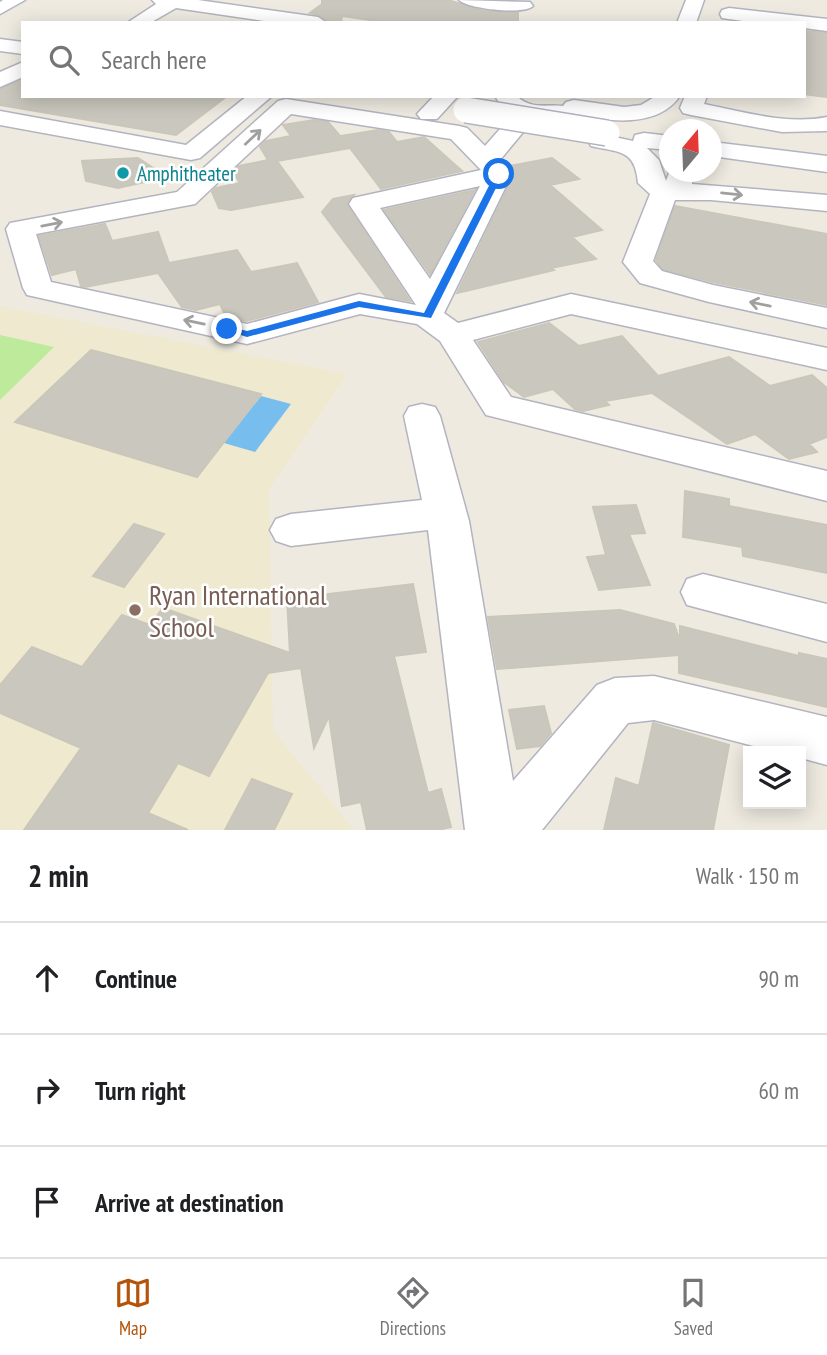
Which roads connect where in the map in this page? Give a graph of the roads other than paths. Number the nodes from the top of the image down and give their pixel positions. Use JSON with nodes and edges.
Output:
{"nodes":[{"id":1,"x":468,"y":0,"type":"edge"},
{"id":2,"x":695,"y":0,"type":"edge"},
{"id":3,"x":167,"y":1,"type":"edge"},
{"id":4,"x":728,"y":8,"type":"edge"},
{"id":5,"x":532,"y":9,"type":"edge"},
{"id":6,"x":827,"y":11,"type":"edge"},
{"id":7,"x":322,"y":17,"type":"edge"},
{"id":8,"x":139,"y":21,"type":"edge"},
{"id":9,"x":513,"y":21,"type":"edge"},
{"id":10,"x":687,"y":21,"type":"edge"},
{"id":11,"x":707,"y":21,"type":"edge"},
{"id":12,"x":804,"y":21,"type":"edge"},
{"id":13,"x":806,"y":21,"type":"edge"},
{"id":14,"x":827,"y":25,"type":"edge"},
{"id":15,"x":0,"y":34,"type":"edge"},
{"id":16,"x":21,"y":37,"type":"edge"},
{"id":17,"x":0,"y":45,"type":"edge"},
{"id":18,"x":21,"y":48,"type":"edge"},
{"id":19,"x":21,"y":69,"type":"edge"},
{"id":20,"x":0,"y":81,"type":"edge"},
{"id":21,"x":259,"y":98,"type":"edge"},
{"id":22,"x":343,"y":98,"type":"edge"},
{"id":23,"x":507,"y":98,"type":"edge"},
{"id":24,"x":644,"y":98,"type":"edge"},
{"id":25,"x":667,"y":98,"type":"edge"},
{"id":26,"x":694,"y":98,"type":"edge"},
{"id":27,"x":577,"y":101,"type":"edge"},
{"id":28,"x":448,"y":108,"type":"edge"},
{"id":29,"x":529,"y":111,"type":"junction"},
{"id":30,"x":0,"y":118,"type":"edge"},
{"id":31,"x":827,"y":124,"type":"edge"},
{"id":32,"x":0,"y":127,"type":"edge"},
{"id":33,"x":618,"y":139,"type":"junction"},
{"id":34,"x":659,"y":142,"type":"edge"},
{"id":35,"x":143,"y":145,"type":"junction"},
{"id":36,"x":722,"y":150,"type":"edge"},
{"id":37,"x":659,"y":152,"type":"edge"},
{"id":38,"x":827,"y":164,"type":"edge"},
{"id":39,"x":493,"y":166,"type":"junction"},
{"id":40,"x":673,"y":182,"type":"edge"},
{"id":41,"x":827,"y":203,"type":"edge"},
{"id":42,"x":437,"y":318,"type":"junction"},
{"id":43,"x":827,"y":318,"type":"edge"},
{"id":44,"x":827,"y":359,"type":"edge"},
{"id":45,"x":422,"y":416,"type":"dead end"},
{"id":46,"x":827,"y":486,"type":"edge"},
{"id":47,"x":446,"y":513,"type":"junction"},
{"id":48,"x":291,"y":530,"type":"dead end"},
{"id":49,"x":703,"y":592,"type":"dead end"},
{"id":50,"x":827,"y":624,"type":"edge"},
{"id":51,"x":827,"y":741,"type":"edge"},
{"id":52,"x":493,"y":830,"type":"edge"},
{"id":53,"x":506,"y":830,"type":"edge"}],
"edges":[{"from":1,"to":5,"type":"street"},
{"from":2,"to":10,"type":"street"},
{"from":3,"to":7,"type":"street"},
{"from":3,"to":8,"type":"street"},
{"from":4,"to":6,"type":"street"},
{"from":4,"to":11,"type":"street"},
{"from":4,"to":12,"type":"street"},
{"from":5,"to":9,"type":"street"},
{"from":13,"to":14,"type":"street"},
{"from":15,"to":16,"type":"street"},
{"from":17,"to":18,"type":"street"},
{"from":19,"to":20,"type":"street"},
{"from":21,"to":35,"type":"street"},
{"from":22,"to":28,"type":"street"},
{"from":23,"to":29,"type":"street"},
{"from":24,"to":27,"type":"street"},
{"from":25,"to":27,"type":"street"},
{"from":26,"to":31,"type":"street"},
{"from":27,"to":29,"type":"street"},
{"from":28,"to":33,"type":"street"},
{"from":29,"to":39,"type":"street"},
{"from":30,"to":35,"type":"street"},
{"from":32,"to":35,"type":"street"},
{"from":33,"to":34,"type":"street"},
{"from":33,"to":37,"type":"street"},
{"from":33,"to":40,"type":"street"},
{"from":36,"to":38,"type":"street"},
{"from":39,"to":42,"type":"street"},
{"from":39,"to":42,"type":"street"},
{"from":42,"to":39,"type":"street","one_way":true},
{"from":40,"to":41,"type":"street","one_way":true},
{"from":43,"to":40,"type":"street","one_way":true},
{"from":42,"to":44,"type":"street"},
{"from":42,"to":46,"type":"street"},
{"from":45,"to":47,"type":"street"},
{"from":47,"to":48,"type":"street"},
{"from":47,"to":52,"type":"street"},
{"from":49,"to":50,"type":"street"},
{"from":51,"to":53,"type":"street"}]}
